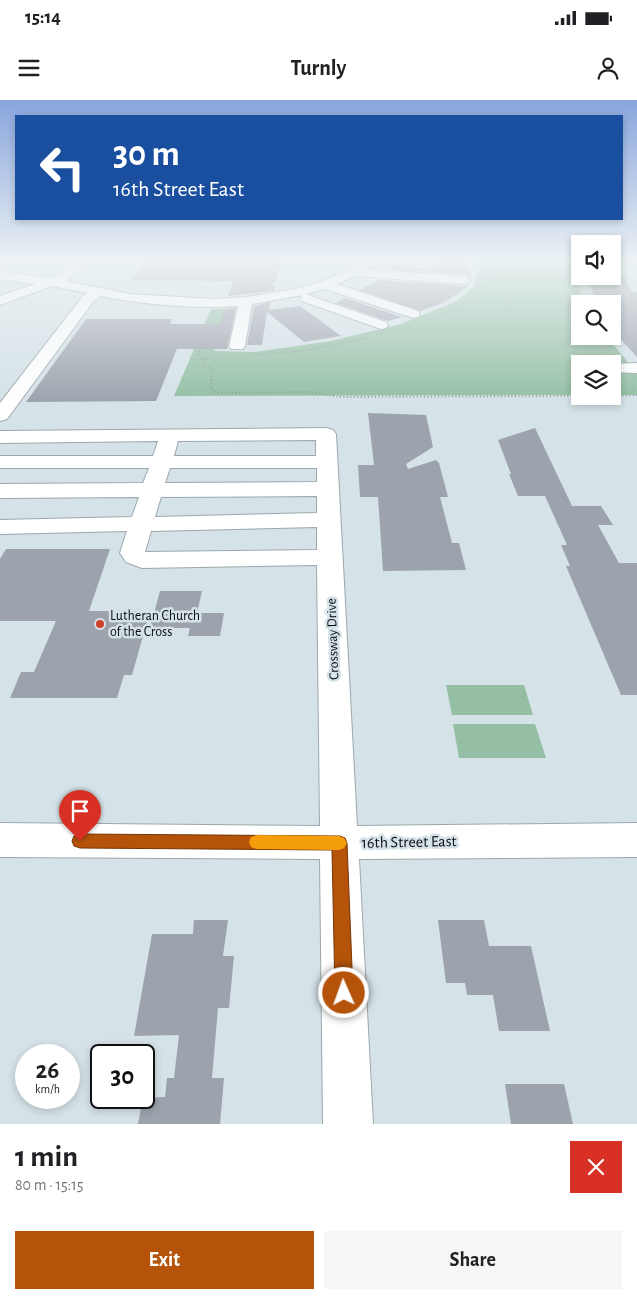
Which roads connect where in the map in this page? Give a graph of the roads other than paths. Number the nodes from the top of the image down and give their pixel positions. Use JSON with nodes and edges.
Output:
{"nodes":[{"id":1,"x":82,"y":307,"type":"edge"},
{"id":2,"x":245,"y":307,"type":"edge"},
{"id":3,"x":332,"y":307,"type":"edge"},
{"id":4,"x":389,"y":307,"type":"edge"},
{"id":5,"x":418,"y":317,"type":"road end"},
{"id":6,"x":380,"y":325,"type":"dead end"},
{"id":7,"x":237,"y":346,"type":"dead end"},
{"id":8,"x":621,"y":368,"type":"edge"},
{"id":9,"x":637,"y":368,"type":"edge"},
{"id":10,"x":0,"y":415,"type":"edge"},
{"id":11,"x":170,"y":435,"type":"junction"},
{"id":12,"x":0,"y":436,"type":"edge"},
{"id":13,"x":0,"y":462,"type":"edge"},
{"id":14,"x":161,"y":462,"type":"junction"},
{"id":15,"x":327,"y":462,"type":"junction"},
{"id":16,"x":152,"y":490,"type":"junction"},
{"id":17,"x":0,"y":491,"type":"edge"},
{"id":18,"x":329,"y":520,"type":"junction"},
{"id":19,"x":141,"y":525,"type":"junction"},
{"id":20,"x":0,"y":527,"type":"edge"},
{"id":21,"x":330,"y":557,"type":"junction"},
{"id":22,"x":0,"y":840,"type":"edge"},
{"id":23,"x":637,"y":840,"type":"edge"},
{"id":24,"x":340,"y":843,"type":"junction"},
{"id":25,"x":348,"y":1124,"type":"edge"}],
"edges":[{"from":1,"to":10,"type":"street"},
{"from":2,"to":7,"type":"street"},
{"from":3,"to":6,"type":"street"},
{"from":4,"to":5,"type":"street"},
{"from":8,"to":9,"type":"street"},
{"from":11,"to":12,"type":"street"},
{"from":11,"to":14,"type":"street"},
{"from":11,"to":15,"type":"street"},
{"from":13,"to":14,"type":"street"},
{"from":14,"to":15,"type":"street"},
{"from":14,"to":16,"type":"street"},
{"from":15,"to":16,"type":"street"},
{"from":15,"to":18,"type":"street","name":"Crossway Drive"},
{"from":16,"to":17,"type":"street"},
{"from":16,"to":19,"type":"street"},
{"from":18,"to":19,"type":"street"},
{"from":18,"to":21,"type":"street","name":"Crossway Drive"},
{"from":19,"to":20,"type":"street"},
{"from":19,"to":21,"type":"street"},
{"from":21,"to":24,"type":"street","name":"Crossway Drive"},
{"from":22,"to":24,"type":"street","name":"16th Street East"},
{"from":23,"to":24,"type":"street","name":"16th Street East"},
{"from":24,"to":25,"type":"street","name":"Crossway Drive"}]}
